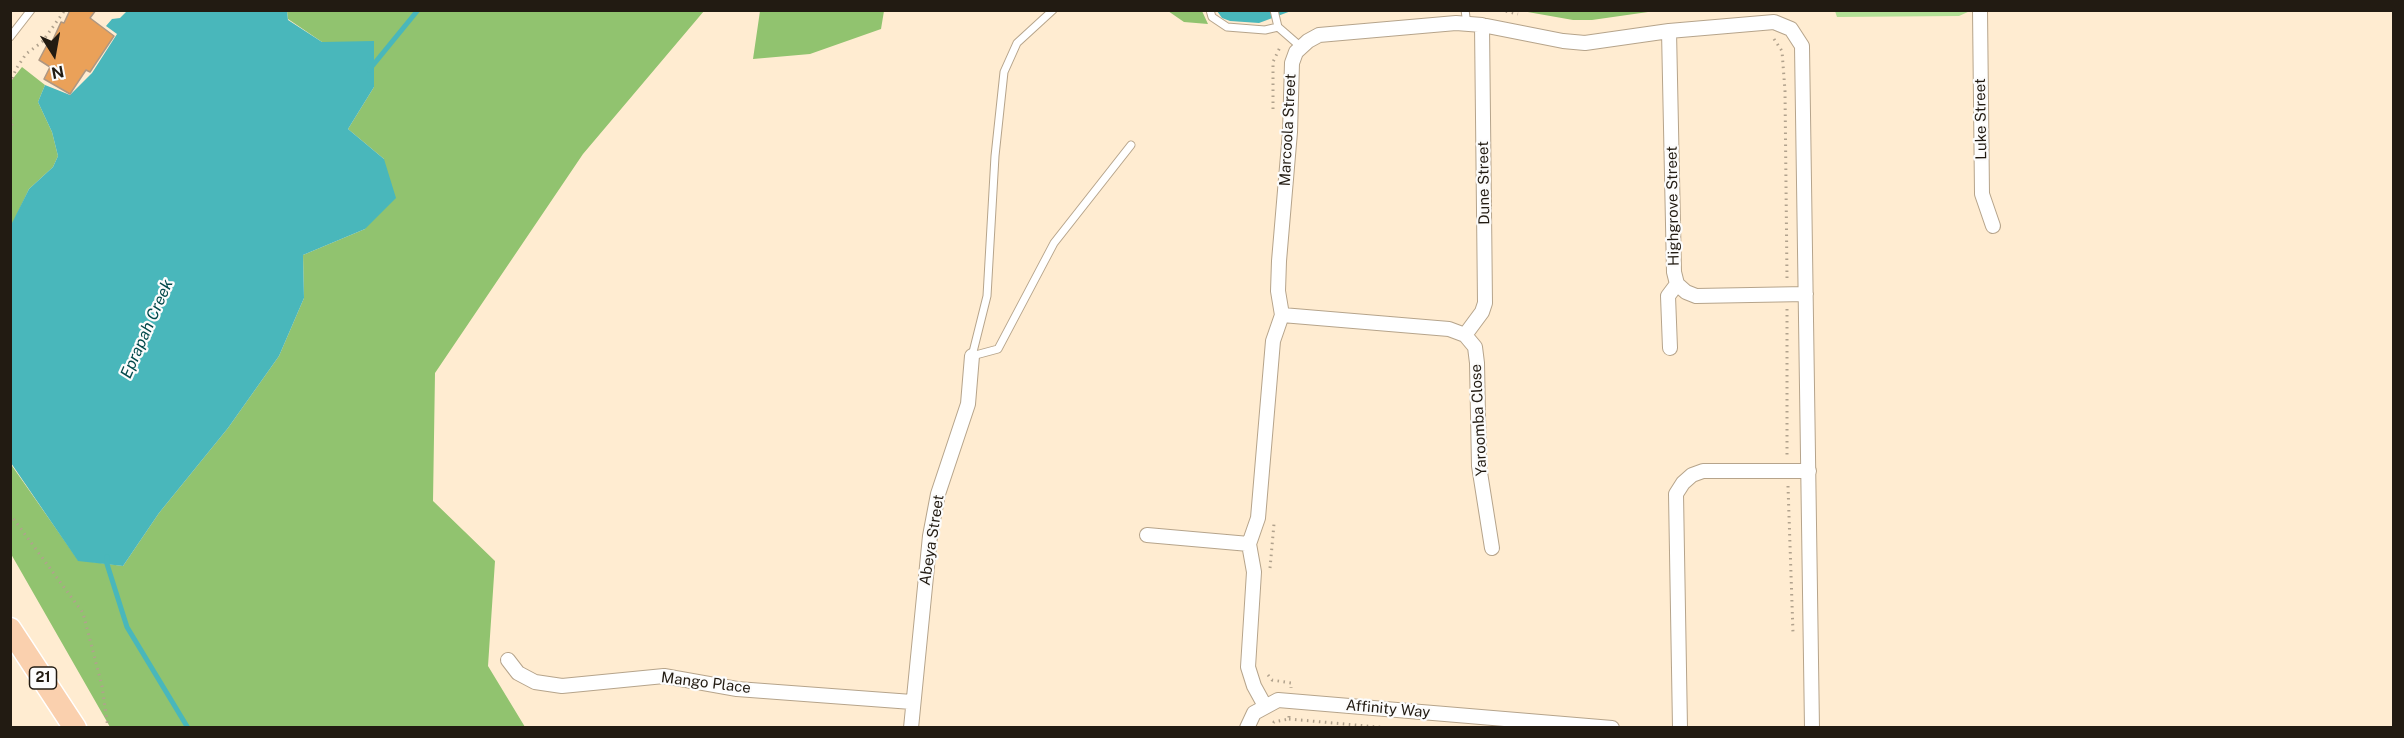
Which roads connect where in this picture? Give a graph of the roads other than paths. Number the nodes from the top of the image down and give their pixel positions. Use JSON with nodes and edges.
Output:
{"nodes":[{"id":1,"x":31,"y":10,"type":"edge"},
{"id":2,"x":1053,"y":10,"type":"edge"},
{"id":3,"x":1210,"y":10,"type":"edge"},
{"id":4,"x":1274,"y":10,"type":"edge"},
{"id":5,"x":1980,"y":10,"type":"edge"},
{"id":6,"x":1466,"y":17,"type":"edge"},
{"id":7,"x":1482,"y":25,"type":"junction"},
{"id":8,"x":1278,"y":27,"type":"junction"},
{"id":9,"x":1669,"y":32,"type":"junction"},
{"id":10,"x":10,"y":37,"type":"edge"},
{"id":11,"x":1301,"y":47,"type":"junction"},
{"id":12,"x":1131,"y":145,"type":"dead end"},
{"id":13,"x":1993,"y":226,"type":"dead end"},
{"id":14,"x":1677,"y":284,"type":"junction"},
{"id":15,"x":1806,"y":294,"type":"junction"},
{"id":16,"x":1282,"y":315,"type":"junction"},
{"id":17,"x":1465,"y":335,"type":"junction"},
{"id":18,"x":1670,"y":348,"type":"dead end"},
{"id":19,"x":972,"y":356,"type":"junction"},
{"id":20,"x":1809,"y":471,"type":"junction"},
{"id":21,"x":1147,"y":535,"type":"dead end"},
{"id":22,"x":1249,"y":543,"type":"junction"},
{"id":23,"x":1492,"y":548,"type":"dead end"},
{"id":24,"x":10,"y":629,"type":"edge"},
{"id":25,"x":508,"y":660,"type":"dead end"},
{"id":26,"x":912,"y":702,"type":"junction"},
{"id":27,"x":1265,"y":706,"type":"junction"},
{"id":28,"x":1518,"y":724,"type":"edge"},
{"id":29,"x":75,"y":728,"type":"edge"},
{"id":30,"x":911,"y":728,"type":"edge"},
{"id":31,"x":1247,"y":728,"type":"edge"},
{"id":32,"x":1612,"y":728,"type":"edge"},
{"id":33,"x":1680,"y":728,"type":"edge"},
{"id":34,"x":1812,"y":728,"type":"edge"}],
"edges":[{"from":1,"to":10,"type":"lane"},
{"from":2,"to":19,"type":"lane"},
{"from":3,"to":8,"type":"lane"},
{"from":4,"to":8,"type":"lane"},
{"from":5,"to":13,"type":"street","name":"Luke Street"},
{"from":6,"to":7,"type":"street"},
{"from":6,"to":11,"type":"street"},
{"from":7,"to":9,"type":"street"},
{"from":7,"to":17,"type":"street","name":"Dune Street"},
{"from":8,"to":11,"type":"lane"},
{"from":9,"to":14,"type":"street","name":"Highgrove Street"},
{"from":9,"to":15,"type":"street"},
{"from":11,"to":16,"type":"street","name":"Marcoola Street"},
{"from":12,"to":19,"type":"lane"},
{"from":14,"to":15,"type":"street","name":"Highgrove Street"},
{"from":14,"to":18,"type":"street"},
{"from":15,"to":20,"type":"street"},
{"from":16,"to":17,"type":"street"},
{"from":16,"to":22,"type":"street","name":"Marcoola Street"},
{"from":17,"to":23,"type":"street","name":"Yaroomba Close"},
{"from":19,"to":26,"type":"street","name":"Abeya Street"},
{"from":20,"to":33,"type":"street"},
{"from":20,"to":34,"type":"street"},
{"from":21,"to":22,"type":"street"},
{"from":22,"to":27,"type":"street","name":"Marcoola Street"},
{"from":24,"to":29,"type":"highway","number":"21"},
{"from":25,"to":26,"type":"street","name":"Mango Place"},
{"from":26,"to":30,"type":"street","name":"Abeya Street"},
{"from":27,"to":28,"type":"street","name":"Affinity Way"},
{"from":27,"to":31,"type":"street"},
{"from":28,"to":32,"type":"street","name":"Affinity Way"}]}
